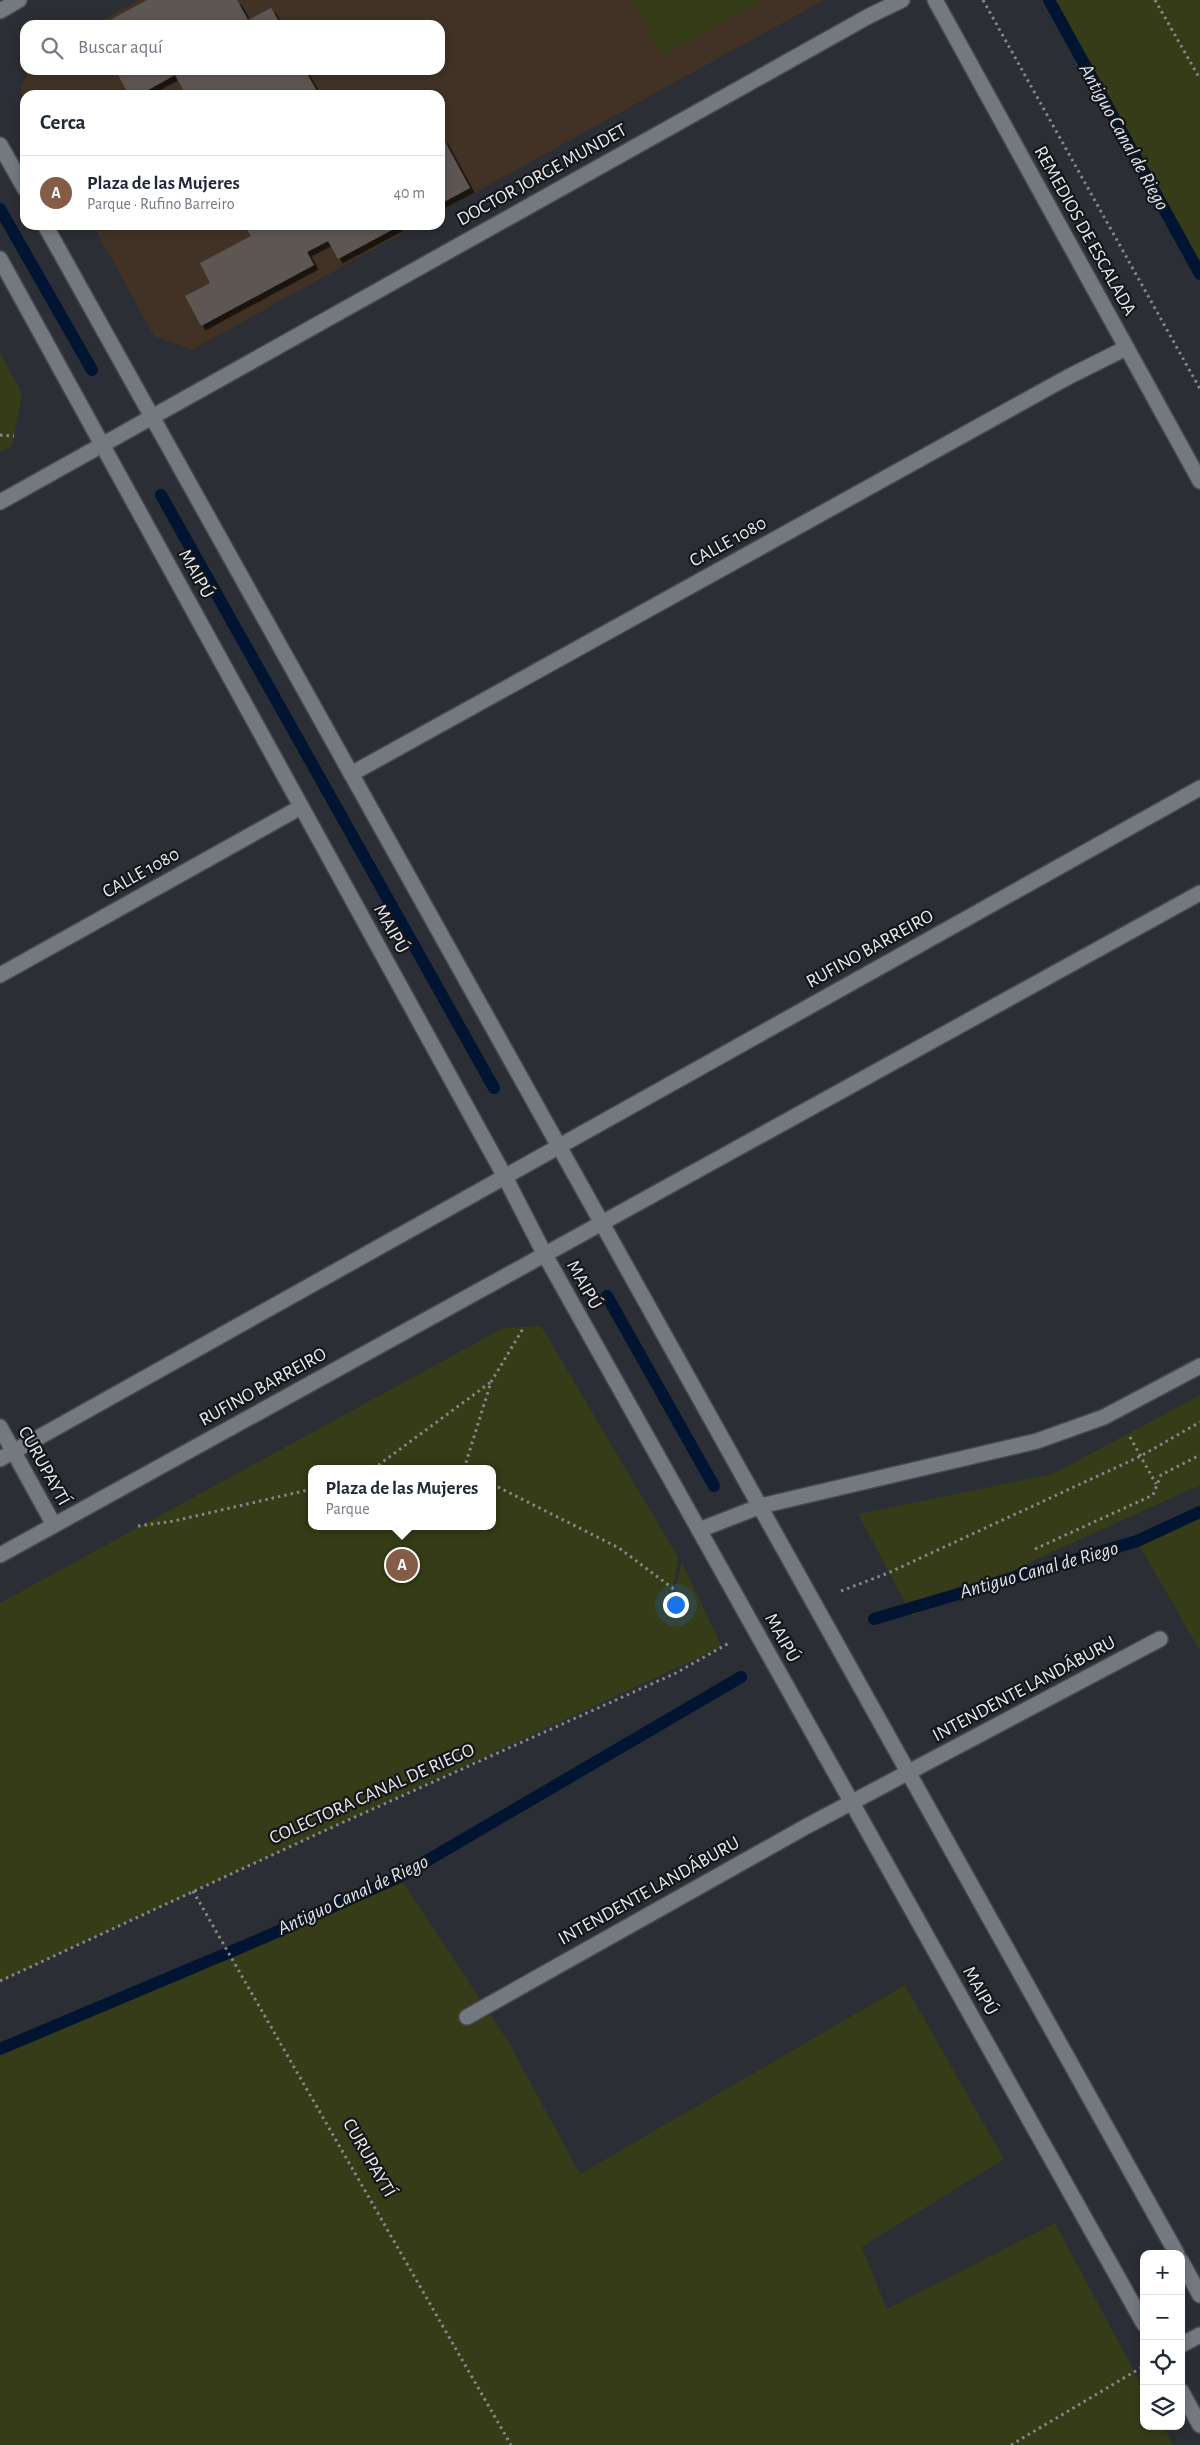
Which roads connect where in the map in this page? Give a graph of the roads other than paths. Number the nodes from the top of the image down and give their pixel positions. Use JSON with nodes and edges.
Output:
{"nodes":[{"id":1,"x":19,"y":0,"type":"edge"},
{"id":2,"x":902,"y":0,"type":"edge"},
{"id":3,"x":935,"y":0,"type":"edge"},
{"id":4,"x":0,"y":11,"type":"edge"},
{"id":5,"x":0,"y":144,"type":"edge"},
{"id":6,"x":20,"y":181,"type":"edge"},
{"id":7,"x":48,"y":230,"type":"edge"},
{"id":8,"x":0,"y":259,"type":"edge"},
{"id":9,"x":1126,"y":348,"type":"junction"},
{"id":10,"x":151,"y":417,"type":"junction"},
{"id":11,"x":103,"y":446,"type":"junction"},
{"id":12,"x":1200,"y":481,"type":"edge"},
{"id":13,"x":0,"y":502,"type":"edge"},
{"id":14,"x":351,"y":774,"type":"junction"},
{"id":15,"x":1200,"y":788,"type":"edge"},
{"id":16,"x":301,"y":807,"type":"junction"},
{"id":17,"x":1200,"y":893,"type":"edge"},
{"id":18,"x":0,"y":975,"type":"edge"},
{"id":19,"x":559,"y":1145,"type":"junction"},
{"id":20,"x":505,"y":1177,"type":"junction"},
{"id":21,"x":602,"y":1221,"type":"junction"},
{"id":22,"x":545,"y":1255,"type":"junction"},
{"id":23,"x":1200,"y":1366,"type":"edge"},
{"id":24,"x":0,"y":1427,"type":"edge"},
{"id":25,"x":14,"y":1452,"type":"junction"},
{"id":26,"x":0,"y":1459,"type":"edge"},
{"id":27,"x":761,"y":1506,"type":"junction"},
{"id":28,"x":54,"y":1525,"type":"junction"},
{"id":29,"x":699,"y":1530,"type":"junction"},
{"id":30,"x":0,"y":1555,"type":"edge"},
{"id":31,"x":1160,"y":1639,"type":"dead end"},
{"id":32,"x":908,"y":1773,"type":"junction"},
{"id":33,"x":852,"y":1802,"type":"junction"},
{"id":34,"x":467,"y":2017,"type":"dead end"},
{"id":35,"x":1175,"y":2250,"type":"edge"},
{"id":36,"x":1185,"y":2269,"type":"edge"},
{"id":37,"x":1200,"y":2295,"type":"edge"},
{"id":38,"x":1140,"y":2317,"type":"edge"},
{"id":39,"x":1200,"y":2335,"type":"edge"},
{"id":40,"x":1185,"y":2343,"type":"edge"},
{"id":41,"x":1185,"y":2399,"type":"edge"},
{"id":42,"x":1200,"y":2425,"type":"edge"}],
"edges":[{"from":1,"to":4,"type":"street"},
{"from":2,"to":10,"type":"street","name":"DOCTOR JORGE MUNDET"},
{"from":3,"to":9,"type":"street","name":"REMEDIOS DE ESCALADA"},
{"from":5,"to":6,"type":"street"},
{"from":7,"to":10,"type":"street","name":"MAIPÚ"},
{"from":8,"to":11,"type":"street","name":"MAIPÚ"},
{"from":9,"to":12,"type":"street","name":"REMEDIOS DE ESCALADA"},
{"from":9,"to":14,"type":"street","name":"CALLE 1080"},
{"from":10,"to":11,"type":"street","name":"DOCTOR JORGE MUNDET"},
{"from":10,"to":14,"type":"street","name":"MAIPÚ"},
{"from":11,"to":13,"type":"street"},
{"from":11,"to":16,"type":"street","name":"MAIPÚ"},
{"from":14,"to":19,"type":"street","name":"MAIPÚ"},
{"from":15,"to":19,"type":"street","name":"RUFINO BARREIRO"},
{"from":16,"to":18,"type":"street","name":"CALLE 1080"},
{"from":16,"to":20,"type":"street","name":"MAIPÚ"},
{"from":17,"to":21,"type":"street"},
{"from":19,"to":20,"type":"street","name":"RUFINO BARREIRO"},
{"from":19,"to":21,"type":"street","name":"MAIPÚ"},
{"from":20,"to":22,"type":"street","name":"MAIPÚ"},
{"from":20,"to":25,"type":"street"},
{"from":21,"to":22,"type":"street","name":"RUFINO BARREIRO"},
{"from":21,"to":27,"type":"street","name":"MAIPÚ"},
{"from":22,"to":28,"type":"street","name":"RUFINO BARREIRO"},
{"from":22,"to":29,"type":"street","name":"MAIPÚ"},
{"from":23,"to":27,"type":"street"},
{"from":24,"to":25,"type":"street","name":"CURUPAYTÍ"},
{"from":25,"to":26,"type":"street"},
{"from":25,"to":28,"type":"street","name":"CURUPAYTÍ"},
{"from":27,"to":29,"type":"street"},
{"from":27,"to":32,"type":"street","name":"MAIPÚ"},
{"from":28,"to":30,"type":"street","name":"RUFINO BARREIRO"},
{"from":29,"to":33,"type":"street","name":"MAIPÚ"},
{"from":31,"to":32,"type":"street","name":"INTENDENTE LANDÁBURU"},
{"from":32,"to":33,"type":"street","name":"INTENDENTE LANDÁBURU"},
{"from":32,"to":35,"type":"street","name":"MAIPÚ"},
{"from":33,"to":34,"type":"street","name":"INTENDENTE LANDÁBURU"},
{"from":33,"to":38,"type":"street","name":"MAIPÚ"},
{"from":36,"to":37,"type":"street"},
{"from":39,"to":40,"type":"street"},
{"from":41,"to":42,"type":"street"}]}
